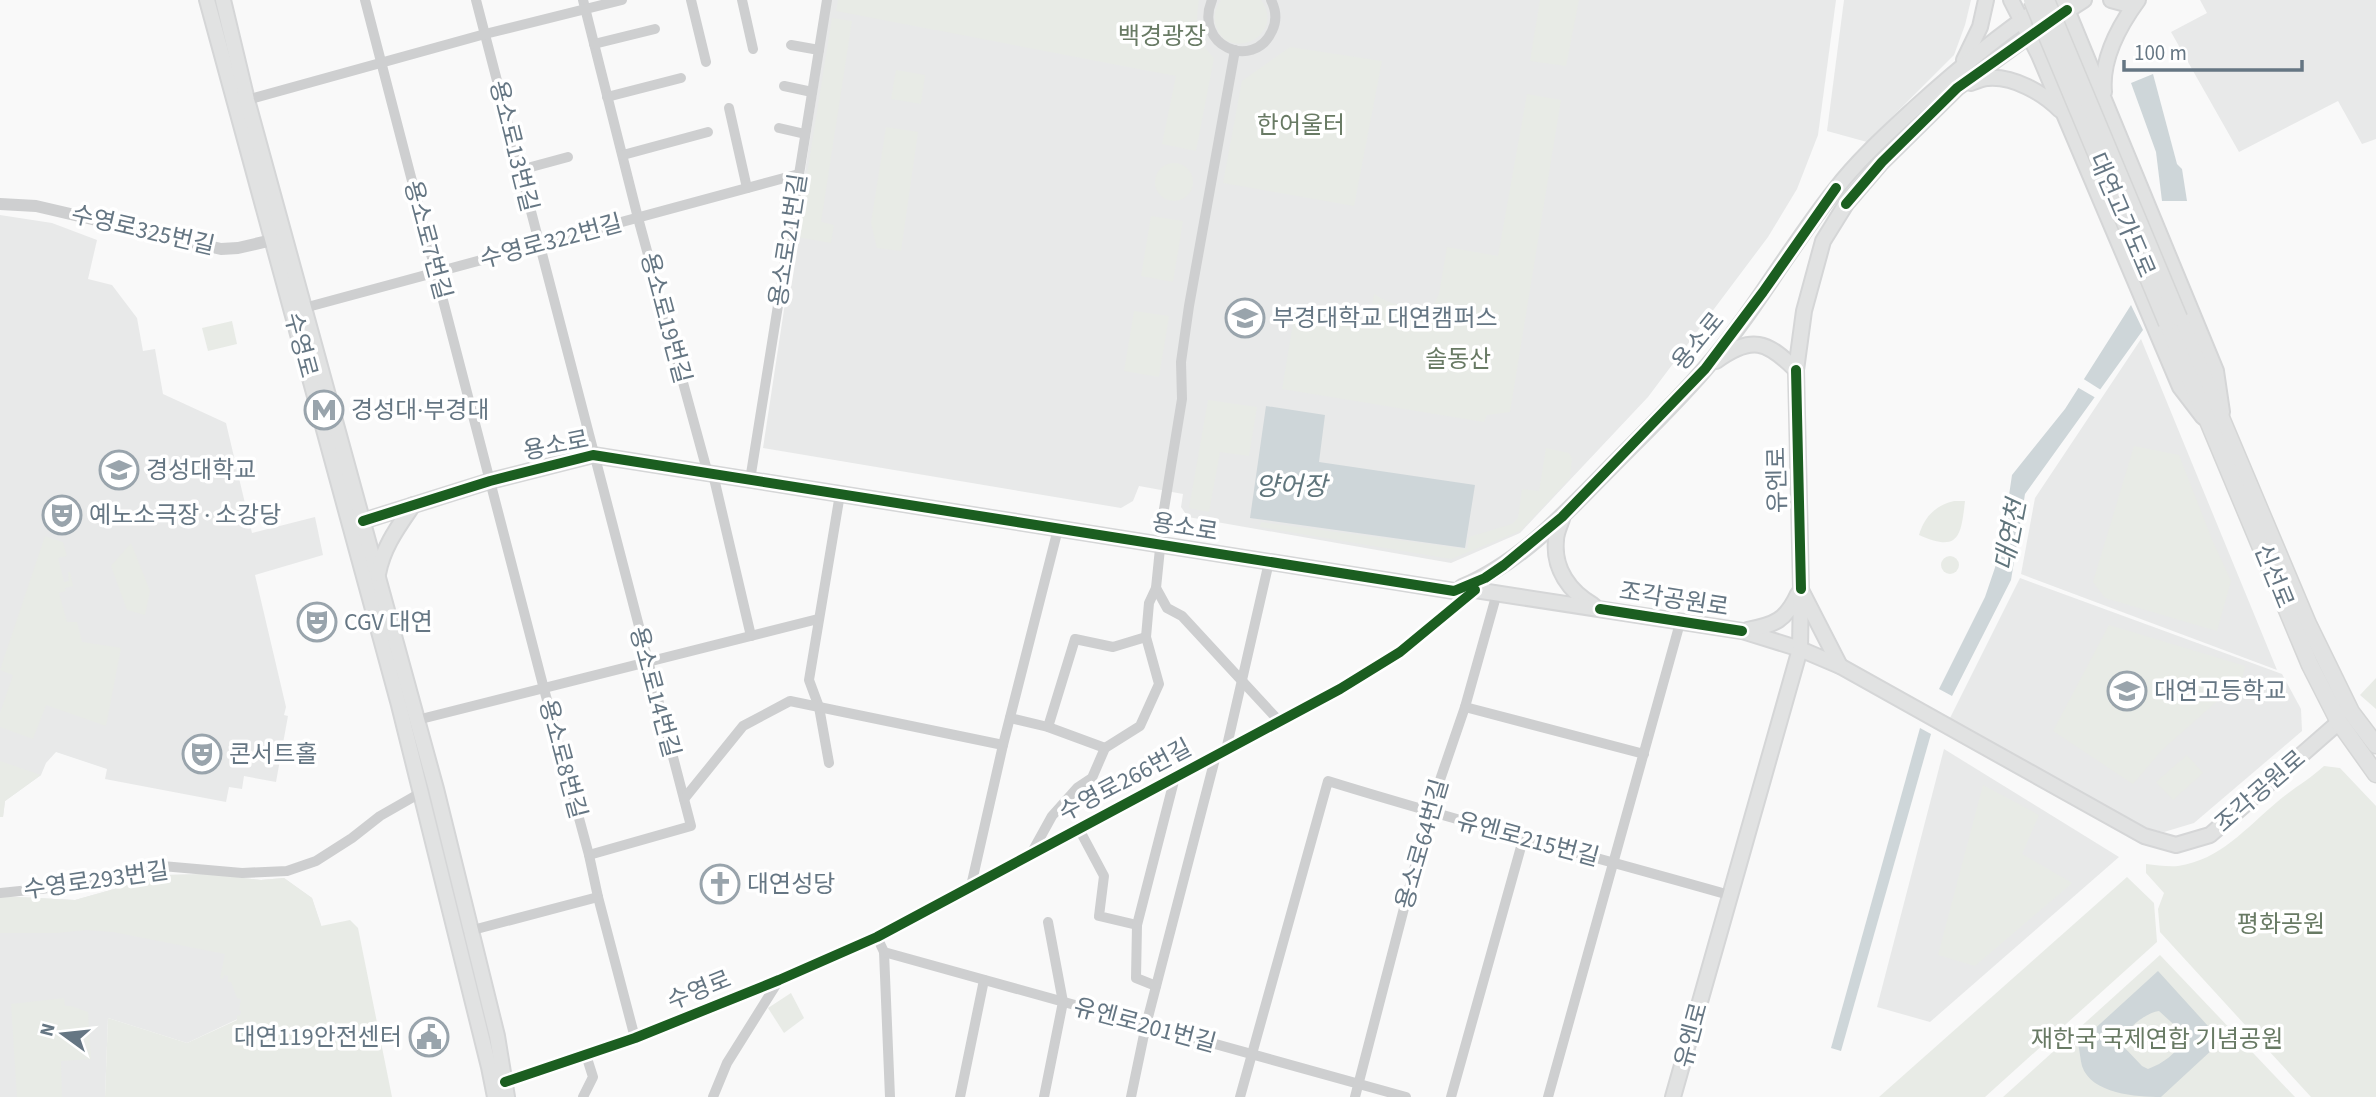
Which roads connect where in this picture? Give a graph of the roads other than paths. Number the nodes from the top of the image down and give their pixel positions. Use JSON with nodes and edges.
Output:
{"nodes":[{"id":1,"x":207,"y":0,"type":"edge"},
{"id":2,"x":223,"y":0,"type":"edge"},
{"id":3,"x":365,"y":0,"type":"edge"},
{"id":4,"x":477,"y":0,"type":"edge"},
{"id":5,"x":622,"y":0,"type":"edge"},
{"id":6,"x":691,"y":0,"type":"edge"},
{"id":7,"x":742,"y":0,"type":"edge"},
{"id":8,"x":827,"y":0,"type":"edge"},
{"id":9,"x":1212,"y":0,"type":"edge"},
{"id":10,"x":1271,"y":0,"type":"edge"},
{"id":11,"x":1986,"y":0,"type":"edge"},
{"id":12,"x":2011,"y":0,"type":"edge"},
{"id":13,"x":2032,"y":0,"type":"edge"},
{"id":14,"x":2084,"y":0,"type":"edge"},
{"id":15,"x":2111,"y":0,"type":"edge"},
{"id":16,"x":2135,"y":3,"type":"edge"},
{"id":17,"x":584,"y":5,"type":"edge"},
{"id":18,"x":2056,"y":5,"type":"edge"},
{"id":19,"x":2022,"y":20,"type":"junction"},
{"id":20,"x":655,"y":29,"type":"dead end"},
{"id":21,"x":485,"y":34,"type":"junction"},
{"id":22,"x":2030,"y":35,"type":"junction"},
{"id":23,"x":594,"y":44,"type":"junction"},
{"id":24,"x":791,"y":45,"type":"dead end"},
{"id":25,"x":753,"y":49,"type":"dead end"},
{"id":26,"x":819,"y":50,"type":"junction"},
{"id":27,"x":1235,"y":50,"type":"junction"},
{"id":28,"x":706,"y":62,"type":"dead end"},
{"id":29,"x":381,"y":63,"type":"junction"},
{"id":30,"x":1958,"y":68,"type":"junction"},
{"id":31,"x":681,"y":78,"type":"dead end"},
{"id":32,"x":784,"y":86,"type":"dead end"},
{"id":33,"x":1957,"y":89,"type":"junction"},
{"id":34,"x":812,"y":92,"type":"junction"},
{"id":35,"x":607,"y":97,"type":"junction"},
{"id":36,"x":247,"y":100,"type":"junction"},
{"id":37,"x":2105,"y":100,"type":"junction"},
{"id":38,"x":729,"y":108,"type":"dead end"},
{"id":39,"x":2065,"y":115,"type":"junction"},
{"id":40,"x":779,"y":128,"type":"dead end"},
{"id":41,"x":708,"y":132,"type":"dead end"},
{"id":42,"x":805,"y":134,"type":"junction"},
{"id":43,"x":622,"y":155,"type":"junction"},
{"id":44,"x":568,"y":158,"type":"dead end"},
{"id":45,"x":520,"y":170,"type":"junction"},
{"id":46,"x":799,"y":174,"type":"junction"},
{"id":47,"x":747,"y":188,"type":"junction"},
{"id":48,"x":0,"y":204,"type":"edge"},
{"id":49,"x":638,"y":218,"type":"junction"},
{"id":50,"x":279,"y":238,"type":"junction"},
{"id":51,"x":539,"y":244,"type":"junction"},
{"id":52,"x":437,"y":272,"type":"junction"},
{"id":53,"x":304,"y":308,"type":"junction"},
{"id":54,"x":2173,"y":321,"type":"junction"},
{"id":55,"x":1705,"y":369,"type":"junction"},
{"id":56,"x":1796,"y":370,"type":"junction"},
{"id":57,"x":2218,"y":427,"type":"junction"},
{"id":58,"x":593,"y":455,"type":"junction"},
{"id":59,"x":710,"y":474,"type":"junction"},
{"id":60,"x":750,"y":480,"type":"junction"},
{"id":61,"x":490,"y":481,"type":"junction"},
{"id":62,"x":840,"y":494,"type":"junction"},
{"id":63,"x":414,"y":505,"type":"junction"},
{"id":64,"x":1562,"y":517,"type":"junction"},
{"id":65,"x":363,"y":522,"type":"junction"},
{"id":66,"x":1058,"y":528,"type":"junction"},
{"id":67,"x":1161,"y":544,"type":"junction"},
{"id":68,"x":1269,"y":562,"type":"junction"},
{"id":69,"x":377,"y":578,"type":"junction"},
{"id":70,"x":1156,"y":588,"type":"junction"},
{"id":71,"x":1801,"y":589,"type":"junction"},
{"id":72,"x":1475,"y":590,"type":"junction"},
{"id":73,"x":1454,"y":591,"type":"junction"},
{"id":74,"x":1497,"y":593,"type":"junction"},
{"id":75,"x":1600,"y":609,"type":"junction"},
{"id":76,"x":818,"y":619,"type":"junction"},
{"id":77,"x":1680,"y":623,"type":"junction"},
{"id":78,"x":1742,"y":631,"type":"junction"},
{"id":79,"x":751,"y":636,"type":"junction"},
{"id":80,"x":1146,"y":637,"type":"junction"},
{"id":81,"x":1800,"y":649,"type":"junction"},
{"id":82,"x":647,"y":662,"type":"junction"},
{"id":83,"x":1840,"y":666,"type":"junction"},
{"id":84,"x":1242,"y":681,"type":"junction"},
{"id":85,"x":544,"y":689,"type":"junction"},
{"id":86,"x":819,"y":707,"type":"junction"},
{"id":87,"x":1465,"y":707,"type":"junction"},
{"id":88,"x":1010,"y":718,"type":"junction"},
{"id":89,"x":417,"y":720,"type":"junction"},
{"id":90,"x":1279,"y":721,"type":"junction"},
{"id":91,"x":2339,"y":722,"type":"junction"},
{"id":92,"x":1048,"y":727,"type":"junction"},
{"id":93,"x":1003,"y":745,"type":"junction"},
{"id":94,"x":2376,"y":745,"type":"edge"},
{"id":95,"x":1105,"y":748,"type":"junction"},
{"id":96,"x":1227,"y":750,"type":"junction"},
{"id":97,"x":1644,"y":754,"type":"junction"},
{"id":98,"x":1216,"y":755,"type":"junction"},
{"id":99,"x":829,"y":763,"type":"dead end"},
{"id":100,"x":2376,"y":774,"type":"edge"},
{"id":101,"x":1175,"y":777,"type":"junction"},
{"id":102,"x":422,"y":792,"type":"junction"},
{"id":103,"x":684,"y":799,"type":"junction"},
{"id":104,"x":1429,"y":812,"type":"junction"},
{"id":105,"x":1079,"y":829,"type":"junction"},
{"id":106,"x":1524,"y":836,"type":"junction"},
{"id":107,"x":589,"y":855,"type":"junction"},
{"id":108,"x":1030,"y":855,"type":"junction"},
{"id":109,"x":1614,"y":862,"type":"junction"},
{"id":110,"x":971,"y":886,"type":"junction"},
{"id":111,"x":0,"y":893,"type":"edge"},
{"id":112,"x":1729,"y":895,"type":"junction"},
{"id":113,"x":598,"y":897,"type":"junction"},
{"id":114,"x":1048,"y":922,"type":"dead end"},
{"id":115,"x":1137,"y":925,"type":"junction"},
{"id":116,"x":469,"y":931,"type":"junction"},
{"id":117,"x":877,"y":937,"type":"junction"},
{"id":118,"x":884,"y":952,"type":"junction"},
{"id":119,"x":779,"y":980,"type":"junction"},
{"id":120,"x":984,"y":980,"type":"junction"},
{"id":121,"x":1156,"y":986,"type":"junction"},
{"id":122,"x":1063,"y":1002,"type":"junction"},
{"id":123,"x":1146,"y":1025,"type":"junction"},
{"id":124,"x":635,"y":1038,"type":"junction"},
{"id":125,"x":1252,"y":1054,"type":"junction"},
{"id":126,"x":586,"y":1055,"type":"junction"},
{"id":127,"x":1359,"y":1084,"type":"junction"},
{"id":128,"x":506,"y":1090,"type":"edge"},
{"id":129,"x":495,"y":1097,"type":"edge"},
{"id":130,"x":583,"y":1097,"type":"edge"},
{"id":131,"x":713,"y":1097,"type":"edge"},
{"id":132,"x":890,"y":1097,"type":"edge"},
{"id":133,"x":960,"y":1097,"type":"edge"},
{"id":134,"x":1044,"y":1097,"type":"edge"},
{"id":135,"x":1131,"y":1097,"type":"edge"},
{"id":136,"x":1240,"y":1097,"type":"edge"},
{"id":137,"x":1355,"y":1097,"type":"edge"},
{"id":138,"x":1406,"y":1097,"type":"edge"},
{"id":139,"x":1451,"y":1097,"type":"edge"},
{"id":140,"x":1548,"y":1097,"type":"edge"},
{"id":141,"x":1673,"y":1097,"type":"edge"}],
"edges":[{"from":1,"to":50,"type":"main road","name":"수영로"},
{"from":2,"to":36,"type":"main road","name":"수영로"},
{"from":3,"to":29,"type":"street","name":"용소로7번길"},
{"from":4,"to":21,"type":"street","name":"용소로13번길"},
{"from":5,"to":17,"type":"street"},
{"from":6,"to":28,"type":"street"},
{"from":7,"to":25,"type":"street"},
{"from":8,"to":26,"type":"street","name":"용소로21번길"},
{"from":9,"to":27,"type":"street"},
{"from":10,"to":27,"type":"street"},
{"from":11,"to":30,"type":"main road"},
{"from":12,"to":19,"type":"main road"},
{"from":13,"to":54,"type":"highway","name":"대연고가도로","bridge":true},
{"from":14,"to":18,"type":"main road"},
{"from":15,"to":16,"type":"main road"},
{"from":16,"to":37,"type":"main road"},
{"from":17,"to":21,"type":"street"},
{"from":17,"to":23,"type":"street","name":"용소로19번길"},
{"from":18,"to":19,"type":"main road","name":"용소로"},
{"from":18,"to":22,"type":"main road"},
{"from":18,"to":37,"type":"main road"},
{"from":18,"to":54,"type":"highway","name":"대연고가도로","bridge":true},
{"from":19,"to":22,"type":"main road"},
{"from":19,"to":30,"type":"main road","name":"용소로"},
{"from":20,"to":23,"type":"street"},
{"from":21,"to":29,"type":"street"},
{"from":21,"to":45,"type":"street","name":"용소로13번길"},
{"from":22,"to":33,"type":"main road"},
{"from":22,"to":39,"type":"main road"},
{"from":23,"to":35,"type":"street","name":"용소로19번길"},
{"from":24,"to":26,"type":"street"},
{"from":26,"to":34,"type":"street","name":"용소로21번길"},
{"from":27,"to":67,"type":"street"},
{"from":29,"to":36,"type":"street"},
{"from":29,"to":52,"type":"street","name":"용소로7번길"},
{"from":30,"to":55,"type":"main road","name":"용소로"},
{"from":31,"to":35,"type":"street"},
{"from":32,"to":34,"type":"street"},
{"from":33,"to":39,"type":"main road"},
{"from":33,"to":56,"type":"main road","name":"유엔로"},
{"from":34,"to":42,"type":"street","name":"용소로21번길"},
{"from":35,"to":43,"type":"street","name":"용소로19번길"},
{"from":36,"to":50,"type":"main road","name":"수영로"},
{"from":37,"to":57,"type":"main road"},
{"from":38,"to":47,"type":"street"},
{"from":39,"to":57,"type":"main road"},
{"from":40,"to":42,"type":"street"},
{"from":41,"to":43,"type":"street"},
{"from":42,"to":46,"type":"street","name":"용소로21번길"},
{"from":43,"to":49,"type":"street","name":"용소로19번길"},
{"from":44,"to":45,"type":"street"},
{"from":45,"to":51,"type":"street","name":"용소로13번길"},
{"from":46,"to":47,"type":"street","name":"수영로322번길"},
{"from":46,"to":60,"type":"street","name":"용소로21번길"},
{"from":47,"to":49,"type":"street","name":"수영로322번길"},
{"from":48,"to":50,"type":"street","name":"수영로325번길"},
{"from":49,"to":51,"type":"street","name":"수영로322번길"},
{"from":49,"to":59,"type":"street","name":"용소로19번길"},
{"from":50,"to":53,"type":"main road","name":"수영로"},
{"from":50,"to":102,"type":"main road","name":"수영로"},
{"from":51,"to":52,"type":"street","name":"수영로322번길"},
{"from":51,"to":58,"type":"street","name":"용소로13번길"},
{"from":52,"to":53,"type":"street","name":"수영로322번길"},
{"from":52,"to":61,"type":"street","name":"용소로7번길"},
{"from":53,"to":65,"type":"main road","name":"수영로"},
{"from":54,"to":57,"type":"highway","name":"대연고가도로"},
{"from":55,"to":56,"type":"main road"},
{"from":55,"to":64,"type":"main road","name":"용소로"},
{"from":56,"to":71,"type":"main road","name":"유엔로"},
{"from":57,"to":91,"type":"highway","name":"신선로"},
{"from":57,"to":94,"type":"highway"},
{"from":58,"to":59,"type":"main road","name":"용소로"},
{"from":58,"to":61,"type":"main road","name":"용소로"},
{"from":58,"to":82,"type":"street","name":"용소로14번길"},
{"from":59,"to":60,"type":"main road","name":"용소로"},
{"from":59,"to":79,"type":"street","name":"용소로19번길"},
{"from":60,"to":62,"type":"main road","name":"용소로"},
{"from":61,"to":63,"type":"main road","name":"용소로"},
{"from":61,"to":85,"type":"street","name":"용소로8번길"},
{"from":62,"to":66,"type":"main road","name":"용소로"},
{"from":62,"to":76,"type":"street"},
{"from":63,"to":65,"type":"main road","name":"용소로"},
{"from":63,"to":69,"type":"main road"},
{"from":64,"to":73,"type":"main road","name":"용소로"},
{"from":64,"to":75,"type":"main road"},
{"from":65,"to":69,"type":"main road","name":"수영로"},
{"from":66,"to":67,"type":"main road","name":"용소로"},
{"from":66,"to":88,"type":"street"},
{"from":67,"to":68,"type":"main road","name":"용소로"},
{"from":67,"to":70,"type":"street"},
{"from":68,"to":73,"type":"main road","name":"용소로"},
{"from":68,"to":84,"type":"street"},
{"from":69,"to":89,"type":"main road","name":"수영로"},
{"from":70,"to":80,"type":"street"},
{"from":70,"to":84,"type":"street"},
{"from":71,"to":78,"type":"main road"},
{"from":71,"to":81,"type":"main road","name":"유엔로"},
{"from":71,"to":83,"type":"main road"},
{"from":72,"to":73,"type":"main road","name":"조각공원로"},
{"from":72,"to":74,"type":"main road","name":"조각공원로"},
{"from":72,"to":90,"type":"street","name":"수영로266번길"},
{"from":74,"to":75,"type":"main road","name":"조각공원로"},
{"from":74,"to":87,"type":"street","name":"용소로64번길"},
{"from":75,"to":77,"type":"main road","name":"조각공원로"},
{"from":76,"to":79,"type":"street"},
{"from":76,"to":86,"type":"street"},
{"from":77,"to":78,"type":"main road","name":"조각공원로"},
{"from":77,"to":97,"type":"street"},
{"from":78,"to":81,"type":"main road","name":"조각공원로"},
{"from":79,"to":82,"type":"street"},
{"from":80,"to":92,"type":"street"},
{"from":80,"to":95,"type":"street"},
{"from":81,"to":83,"type":"main road","name":"조각공원로"},
{"from":81,"to":112,"type":"main road","name":"유엔로"},
{"from":82,"to":85,"type":"street"},
{"from":82,"to":103,"type":"street","name":"용소로14번길"},
{"from":83,"to":91,"type":"main road","name":"조각공원로"},
{"from":84,"to":90,"type":"street"},
{"from":84,"to":96,"type":"street"},
{"from":85,"to":89,"type":"street"},
{"from":85,"to":107,"type":"street","name":"용소로8번길"},
{"from":86,"to":93,"type":"street"},
{"from":86,"to":99,"type":"street"},
{"from":86,"to":103,"type":"street"},
{"from":87,"to":97,"type":"street"},
{"from":87,"to":104,"type":"street","name":"용소로64번길"},
{"from":88,"to":92,"type":"street"},
{"from":88,"to":93,"type":"street"},
{"from":89,"to":116,"type":"main road","name":"수영로"},
{"from":90,"to":96,"type":"street","name":"수영로266번길"},
{"from":91,"to":100,"type":"highway","name":"신선로"},
{"from":92,"to":95,"type":"street"},
{"from":93,"to":110,"type":"street"},
{"from":95,"to":108,"type":"street"},
{"from":96,"to":98,"type":"street","name":"수영로266번길"},
{"from":97,"to":109,"type":"street"},
{"from":98,"to":101,"type":"street","name":"수영로266번길"},
{"from":98,"to":121,"type":"street"},
{"from":101,"to":105,"type":"street","name":"수영로266번길"},
{"from":101,"to":115,"type":"street"},
{"from":102,"to":111,"type":"street","name":"수영로293번길"},
{"from":102,"to":129,"type":"main road","name":"수영로"},
{"from":103,"to":107,"type":"street","name":"용소로14번길"},
{"from":104,"to":106,"type":"street","name":"유엔로215번길"},
{"from":104,"to":125,"type":"street","name":"유엔로215번길"},
{"from":104,"to":127,"type":"street","name":"용소로64번길"},
{"from":105,"to":108,"type":"street","name":"수영로266번길"},
{"from":105,"to":115,"type":"street"},
{"from":106,"to":109,"type":"street","name":"유엔로215번길"},
{"from":106,"to":139,"type":"street"},
{"from":107,"to":113,"type":"street","name":"용소로8번길"},
{"from":108,"to":110,"type":"street","name":"수영로266번길"},
{"from":109,"to":112,"type":"street","name":"유엔로215번길"},
{"from":109,"to":140,"type":"street"},
{"from":110,"to":117,"type":"street","name":"수영로266번길"},
{"from":112,"to":141,"type":"main road","name":"유엔로"},
{"from":113,"to":116,"type":"street"},
{"from":113,"to":124,"type":"street","name":"용소로8번길"},
{"from":114,"to":122,"type":"street"},
{"from":115,"to":121,"type":"street"},
{"from":116,"to":128,"type":"main road","name":"수영로"},
{"from":117,"to":118,"type":"street"},
{"from":117,"to":119,"type":"street","name":"수영로266번길"},
{"from":118,"to":120,"type":"street","name":"유엔로201번길"},
{"from":118,"to":132,"type":"street"},
{"from":119,"to":124,"type":"street","name":"수영로"},
{"from":119,"to":131,"type":"street"},
{"from":120,"to":122,"type":"street","name":"유엔로201번길"},
{"from":120,"to":133,"type":"street"},
{"from":121,"to":123,"type":"street"},
{"from":122,"to":123,"type":"street","name":"유엔로201번길"},
{"from":122,"to":134,"type":"street"},
{"from":123,"to":125,"type":"street","name":"유엔로201번길"},
{"from":123,"to":135,"type":"street"},
{"from":124,"to":126,"type":"street","name":"수영로"},
{"from":125,"to":127,"type":"street","name":"유엔로201번길"},
{"from":125,"to":136,"type":"street"},
{"from":126,"to":128,"type":"street","name":"수영로"},
{"from":126,"to":130,"type":"street"},
{"from":127,"to":137,"type":"street","name":"용소로64번길"},
{"from":127,"to":138,"type":"street","name":"유엔로201번길"}]}
